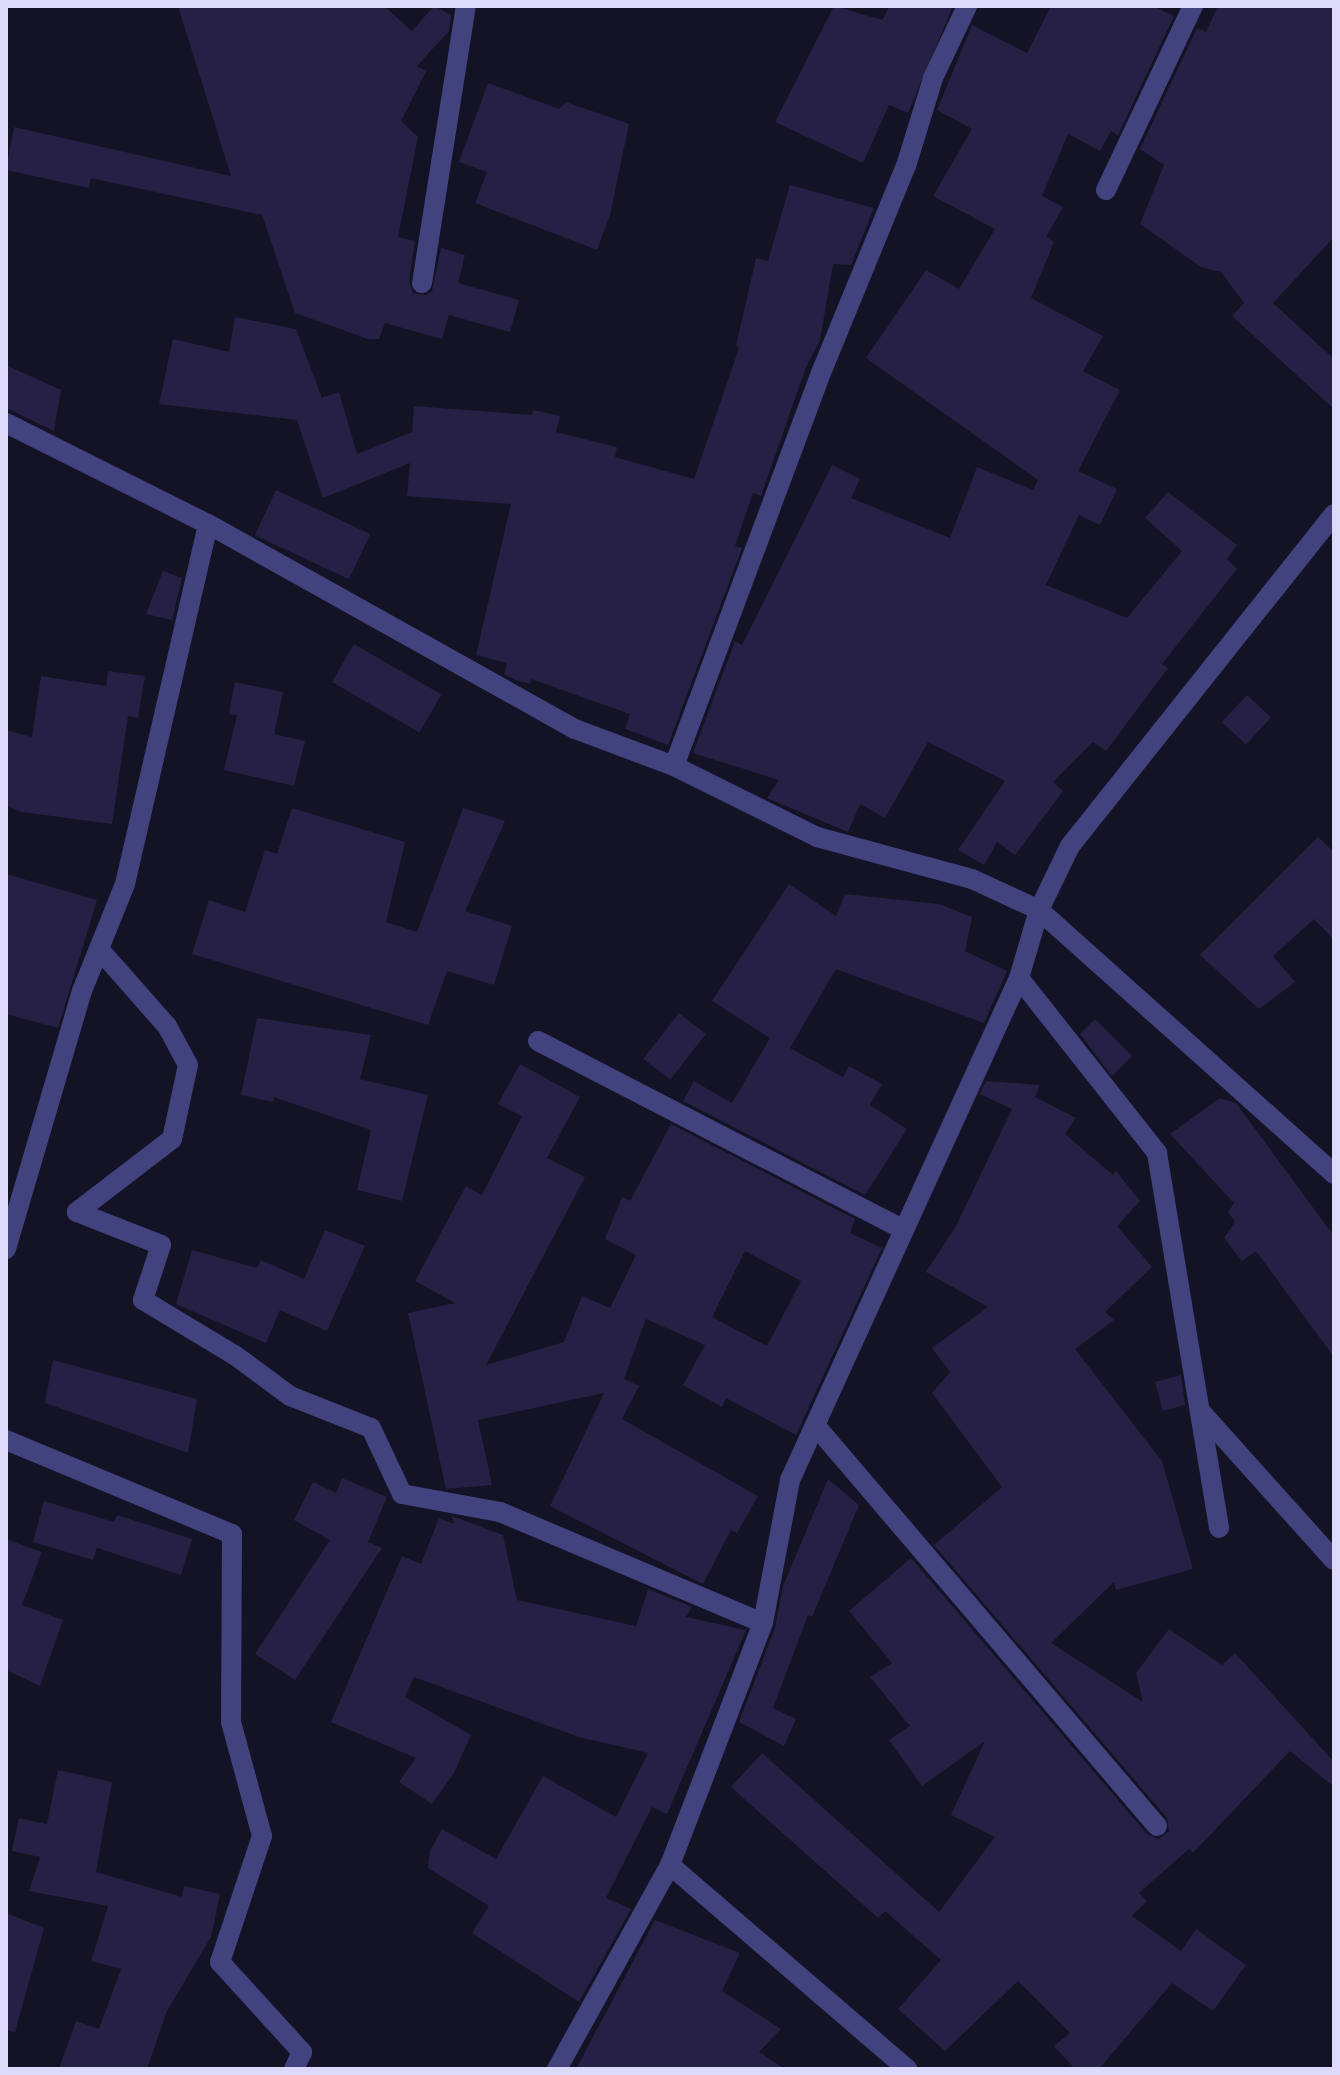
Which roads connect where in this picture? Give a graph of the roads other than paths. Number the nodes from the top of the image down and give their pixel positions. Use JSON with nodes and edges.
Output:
{"nodes":[{"id":1,"x":466,"y":6,"type":"edge"},
{"id":2,"x":967,"y":6,"type":"edge"},
{"id":3,"x":1193,"y":6,"type":"edge"},
{"id":4,"x":1106,"y":190,"type":"dead end"},
{"id":5,"x":422,"y":283,"type":"dead end"},
{"id":6,"x":6,"y":423,"type":"edge"},
{"id":7,"x":1334,"y":514,"type":"edge"},
{"id":8,"x":208,"y":524,"type":"junction"},
{"id":9,"x":674,"y":766,"type":"junction"},
{"id":10,"x":1039,"y":910,"type":"junction"},
{"id":11,"x":99,"y":949,"type":"junction"},
{"id":12,"x":1019,"y":978,"type":"junction"},
{"id":13,"x":538,"y":1041,"type":"dead end"},
{"id":14,"x":1334,"y":1174,"type":"edge"},
{"id":15,"x":904,"y":1230,"type":"junction"},
{"id":16,"x":6,"y":1249,"type":"edge"},
{"id":17,"x":1201,"y":1412,"type":"junction"},
{"id":18,"x":815,"y":1425,"type":"junction"},
{"id":19,"x":6,"y":1440,"type":"edge"},
{"id":20,"x":1219,"y":1528,"type":"dead end"},
{"id":21,"x":1334,"y":1560,"type":"edge"},
{"id":22,"x":763,"y":1623,"type":"junction"},
{"id":23,"x":1157,"y":1826,"type":"dead end"},
{"id":24,"x":670,"y":1865,"type":"junction"},
{"id":25,"x":294,"y":2069,"type":"edge"},
{"id":26,"x":557,"y":2069,"type":"edge"},
{"id":27,"x":907,"y":2069,"type":"edge"}],
"edges":[{"from":1,"to":5,"type":"street"},
{"from":2,"to":9,"type":"street"},
{"from":3,"to":4,"type":"street"},
{"from":6,"to":8,"type":"street"},
{"from":7,"to":10,"type":"street"},
{"from":8,"to":9,"type":"street"},
{"from":8,"to":11,"type":"street"},
{"from":9,"to":10,"type":"street"},
{"from":10,"to":12,"type":"street"},
{"from":10,"to":14,"type":"street"},
{"from":11,"to":16,"type":"street"},
{"from":11,"to":22,"type":"street"},
{"from":12,"to":15,"type":"street"},
{"from":12,"to":17,"type":"street"},
{"from":13,"to":15,"type":"street"},
{"from":15,"to":18,"type":"street"},
{"from":17,"to":20,"type":"street"},
{"from":17,"to":21,"type":"street"},
{"from":18,"to":22,"type":"street"},
{"from":18,"to":23,"type":"street"},
{"from":19,"to":25,"type":"street"},
{"from":22,"to":24,"type":"street"},
{"from":24,"to":26,"type":"street"},
{"from":24,"to":27,"type":"street"}]}
